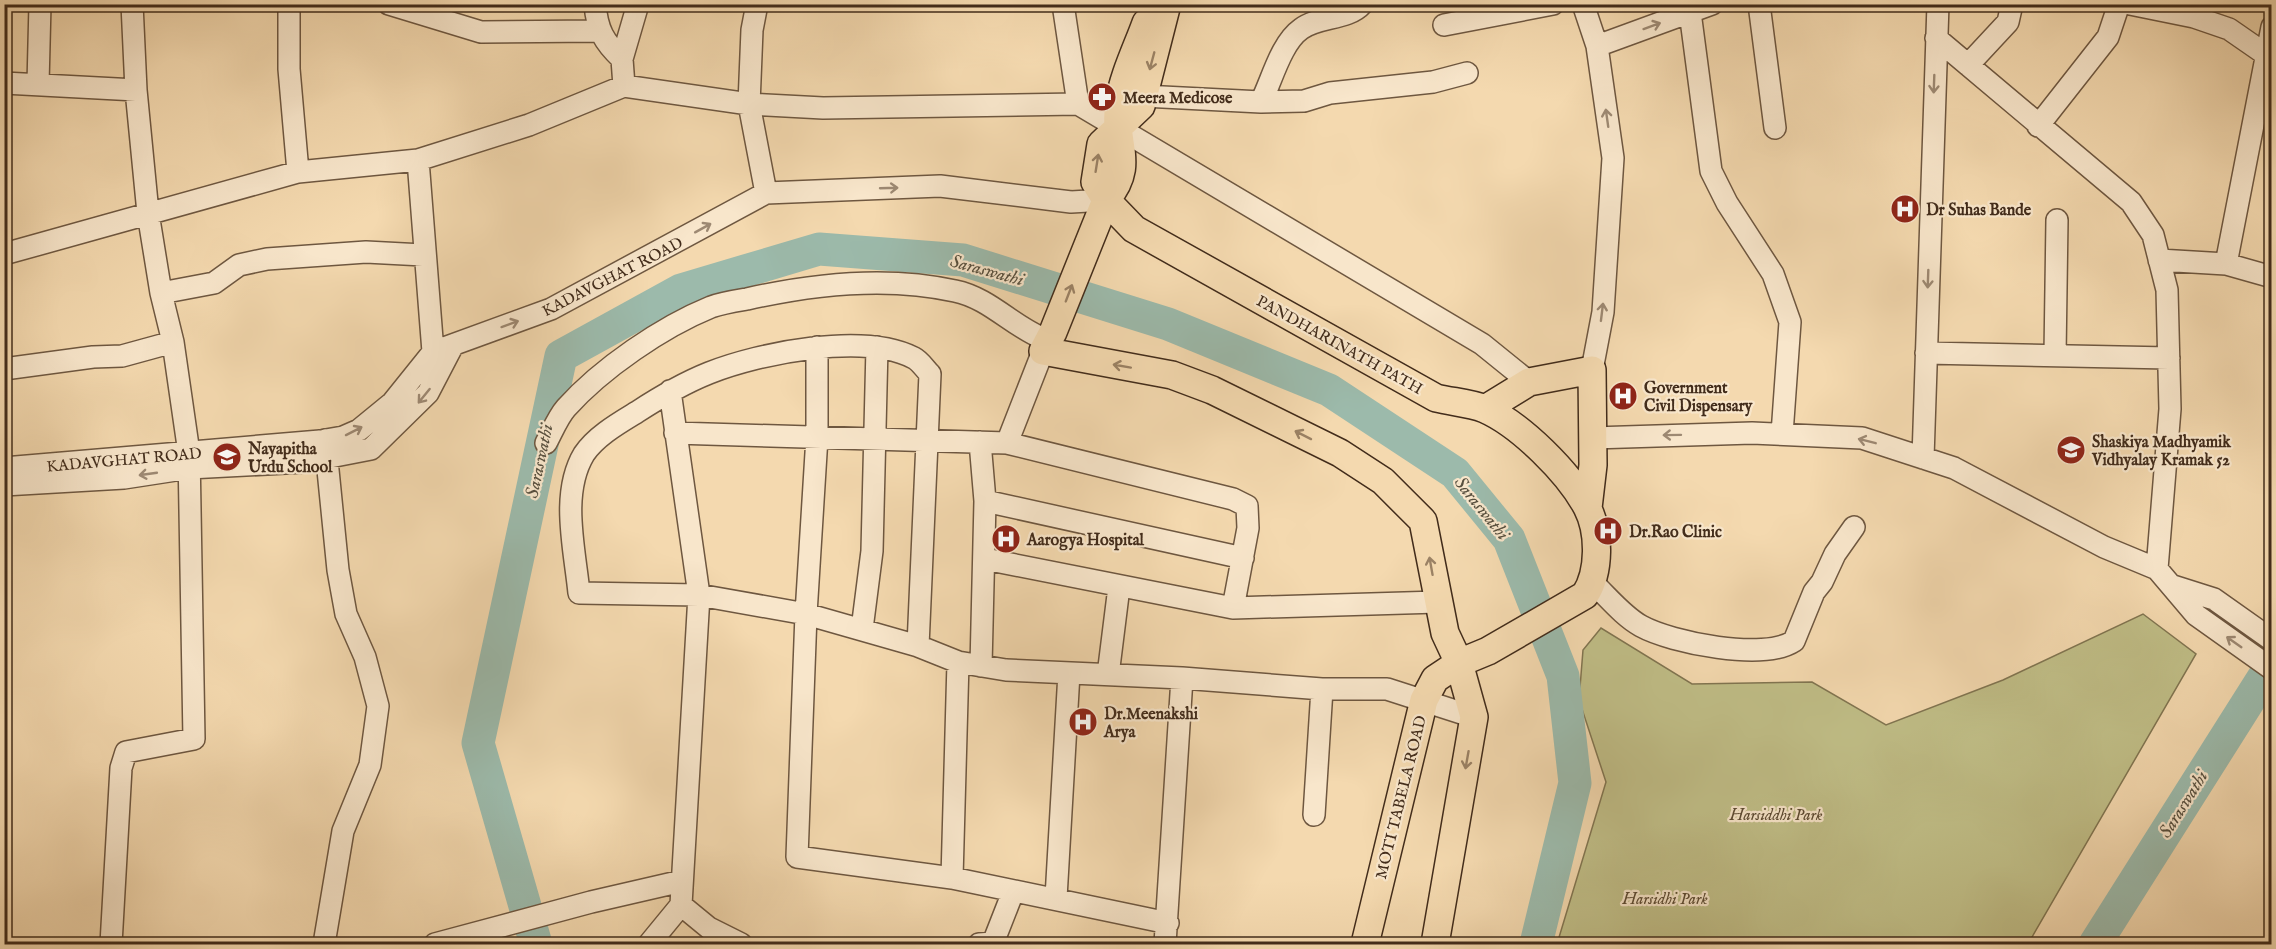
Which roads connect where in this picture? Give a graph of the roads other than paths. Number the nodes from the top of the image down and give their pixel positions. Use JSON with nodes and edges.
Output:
{"nodes":[{"id":1,"x":40,"y":4,"type":"edge"},
{"id":2,"x":132,"y":4,"type":"edge"},
{"id":3,"x":289,"y":4,"type":"edge"},
{"id":4,"x":389,"y":4,"type":"edge"},
{"id":5,"x":596,"y":4,"type":"edge"},
{"id":6,"x":638,"y":4,"type":"edge"},
{"id":7,"x":757,"y":4,"type":"edge"},
{"id":8,"x":1063,"y":4,"type":"edge"},
{"id":9,"x":1152,"y":4,"type":"edge"},
{"id":10,"x":1167,"y":4,"type":"edge"},
{"id":11,"x":1362,"y":4,"type":"edge"},
{"id":12,"x":1553,"y":4,"type":"edge"},
{"id":13,"x":1582,"y":4,"type":"edge"},
{"id":14,"x":1712,"y":4,"type":"edge"},
{"id":15,"x":1759,"y":4,"type":"edge"},
{"id":16,"x":1938,"y":4,"type":"edge"},
{"id":17,"x":2012,"y":4,"type":"edge"},
{"id":18,"x":2119,"y":4,"type":"edge"},
{"id":19,"x":2130,"y":4,"type":"edge"},
{"id":20,"x":1690,"y":12,"type":"junction"},
{"id":21,"x":1444,"y":25,"type":"dead end"},
{"id":22,"x":2271,"y":27,"type":"edge"},
{"id":23,"x":598,"y":31,"type":"junction"},
{"id":24,"x":1936,"y":38,"type":"junction"},
{"id":25,"x":1597,"y":46,"type":"junction"},
{"id":26,"x":2268,"y":56,"type":"junction"},
{"id":27,"x":622,"y":59,"type":"junction"},
{"id":28,"x":1968,"y":65,"type":"junction"},
{"id":29,"x":1467,"y":73,"type":"dead end"},
{"id":30,"x":4,"y":83,"type":"edge"},
{"id":31,"x":38,"y":84,"type":"junction"},
{"id":32,"x":624,"y":86,"type":"junction"},
{"id":33,"x":136,"y":90,"type":"junction"},
{"id":34,"x":1143,"y":96,"type":"junction"},
{"id":35,"x":1261,"y":102,"type":"junction"},
{"id":36,"x":749,"y":104,"type":"junction"},
{"id":37,"x":1078,"y":104,"type":"junction"},
{"id":38,"x":2038,"y":126,"type":"junction"},
{"id":39,"x":1775,"y":128,"type":"dead end"},
{"id":40,"x":1117,"y":129,"type":"junction"},
{"id":41,"x":418,"y":160,"type":"junction"},
{"id":42,"x":298,"y":172,"type":"junction"},
{"id":43,"x":766,"y":193,"type":"junction"},
{"id":44,"x":1106,"y":200,"type":"junction"},
{"id":45,"x":148,"y":213,"type":"junction"},
{"id":46,"x":2057,"y":220,"type":"dead end"},
{"id":47,"x":4,"y":254,"type":"edge"},
{"id":48,"x":423,"y":255,"type":"junction"},
{"id":49,"x":2159,"y":260,"type":"junction"},
{"id":50,"x":2226,"y":264,"type":"junction"},
{"id":51,"x":2271,"y":277,"type":"edge"},
{"id":52,"x":161,"y":293,"type":"junction"},
{"id":53,"x":173,"y":342,"type":"junction"},
{"id":54,"x":1048,"y":342,"type":"junction"},
{"id":55,"x":817,"y":347,"type":"junction"},
{"id":56,"x":877,"y":347,"type":"junction"},
{"id":57,"x":443,"y":349,"type":"junction"},
{"id":58,"x":1926,"y":353,"type":"junction"},
{"id":59,"x":2055,"y":355,"type":"junction"},
{"id":60,"x":2169,"y":358,"type":"junction"},
{"id":61,"x":4,"y":369,"type":"edge"},
{"id":62,"x":1592,"y":370,"type":"junction"},
{"id":63,"x":1529,"y":382,"type":"junction"},
{"id":64,"x":670,"y":391,"type":"junction"},
{"id":65,"x":1485,"y":409,"type":"junction"},
{"id":66,"x":675,"y":433,"type":"junction"},
{"id":67,"x":1782,"y":434,"type":"junction"},
{"id":68,"x":817,"y":437,"type":"junction"},
{"id":69,"x":1593,"y":438,"type":"junction"},
{"id":70,"x":873,"y":440,"type":"junction"},
{"id":71,"x":928,"y":440,"type":"junction"},
{"id":72,"x":980,"y":442,"type":"junction"},
{"id":73,"x":546,"y":443,"type":"dead end"},
{"id":74,"x":1007,"y":444,"type":"junction"},
{"id":75,"x":327,"y":449,"type":"junction"},
{"id":76,"x":1923,"y":458,"type":"junction"},
{"id":77,"x":189,"y":461,"type":"junction"},
{"id":78,"x":4,"y":468,"type":"edge"},
{"id":79,"x":4,"y":485,"type":"edge"},
{"id":80,"x":985,"y":501,"type":"junction"},
{"id":81,"x":1587,"y":508,"type":"junction"},
{"id":82,"x":1854,"y":527,"type":"dead end"},
{"id":83,"x":1243,"y":558,"type":"junction"},
{"id":84,"x":985,"y":559,"type":"junction"},
{"id":85,"x":2157,"y":569,"type":"junction"},
{"id":86,"x":2173,"y":586,"type":"junction"},
{"id":87,"x":1119,"y":587,"type":"junction"},
{"id":88,"x":1589,"y":589,"type":"junction"},
{"id":89,"x":699,"y":596,"type":"junction"},
{"id":90,"x":1438,"y":602,"type":"junction"},
{"id":91,"x":1233,"y":608,"type":"junction"},
{"id":92,"x":806,"y":614,"type":"junction"},
{"id":93,"x":862,"y":629,"type":"junction"},
{"id":94,"x":1445,"y":633,"type":"junction"},
{"id":95,"x":2271,"y":640,"type":"edge"},
{"id":96,"x":918,"y":646,"type":"junction"},
{"id":97,"x":1488,"y":651,"type":"junction"},
{"id":98,"x":958,"y":662,"type":"junction"},
{"id":99,"x":1459,"y":663,"type":"junction"},
{"id":100,"x":981,"y":666,"type":"junction"},
{"id":101,"x":2271,"y":669,"type":"edge"},
{"id":102,"x":1069,"y":673,"type":"junction"},
{"id":103,"x":1108,"y":675,"type":"junction"},
{"id":104,"x":1182,"y":678,"type":"junction"},
{"id":105,"x":1322,"y":689,"type":"junction"},
{"id":106,"x":1429,"y":689,"type":"junction"},
{"id":107,"x":1472,"y":707,"type":"junction"},
{"id":108,"x":1314,"y":815,"type":"dead end"},
{"id":109,"x":952,"y":878,"type":"junction"},
{"id":110,"x":682,"y":881,"type":"junction"},
{"id":111,"x":1013,"y":892,"type":"junction"},
{"id":112,"x":1056,"y":898,"type":"junction"},
{"id":113,"x":681,"y":905,"type":"junction"},
{"id":114,"x":1168,"y":922,"type":"junction"},
{"id":115,"x":988,"y":944,"type":"edge"},
{"id":116,"x":111,"y":945,"type":"edge"},
{"id":117,"x":324,"y":945,"type":"edge"},
{"id":118,"x":435,"y":945,"type":"edge"},
{"id":119,"x":649,"y":945,"type":"edge"},
{"id":120,"x":741,"y":945,"type":"edge"},
{"id":121,"x":1165,"y":945,"type":"edge"},
{"id":122,"x":1365,"y":945,"type":"edge"},
{"id":123,"x":1435,"y":945,"type":"edge"}],
"edges":[{"from":1,"to":31,"type":"street"},
{"from":2,"to":33,"type":"street"},
{"from":3,"to":42,"type":"street"},
{"from":4,"to":23,"type":"street"},
{"from":5,"to":23,"type":"street"},
{"from":6,"to":27,"type":"street"},
{"from":7,"to":36,"type":"street"},
{"from":8,"to":37,"type":"street"},
{"from":9,"to":40,"type":"main road"},
{"from":10,"to":34,"type":"main road","one_way":true},
{"from":11,"to":35,"type":"street"},
{"from":12,"to":21,"type":"street"},
{"from":13,"to":25,"type":"street"},
{"from":14,"to":20,"type":"street"},
{"from":15,"to":39,"type":"street"},
{"from":16,"to":24,"type":"street"},
{"from":17,"to":28,"type":"street"},
{"from":18,"to":38,"type":"street"},
{"from":19,"to":26,"type":"street"},
{"from":25,"to":20,"type":"street","one_way":true},
{"from":20,"to":67,"type":"street"},
{"from":22,"to":26,"type":"street"},
{"from":23,"to":27,"type":"street"},
{"from":24,"to":28,"type":"street"},
{"from":24,"to":58,"type":"street","one_way":true},
{"from":62,"to":25,"type":"street","one_way":true},
{"from":26,"to":50,"type":"street"},
{"from":27,"to":32,"type":"street"},
{"from":28,"to":38,"type":"street"},
{"from":29,"to":35,"type":"street"},
{"from":30,"to":31,"type":"street"},
{"from":31,"to":33,"type":"street"},
{"from":32,"to":36,"type":"street"},
{"from":32,"to":41,"type":"street"},
{"from":33,"to":45,"type":"street"},
{"from":34,"to":35,"type":"street"},
{"from":34,"to":40,"type":"main road"},
{"from":36,"to":37,"type":"street"},
{"from":36,"to":43,"type":"street"},
{"from":37,"to":40,"type":"street"},
{"from":38,"to":49,"type":"street"},
{"from":40,"to":44,"type":"main road"},
{"from":40,"to":63,"type":"street"},
{"from":41,"to":42,"type":"street"},
{"from":41,"to":48,"type":"street"},
{"from":42,"to":45,"type":"street"},
{"from":43,"to":44,"type":"street","name":"KADAVGHAT ROAD","one_way":true},
{"from":57,"to":43,"type":"street","name":"KADAVGHAT ROAD","one_way":true},
{"from":54,"to":44,"type":"main road","one_way":true},
{"from":44,"to":65,"type":"main road","name":"PANDHARINATH PATH"},
{"from":45,"to":47,"type":"street"},
{"from":45,"to":52,"type":"street"},
{"from":46,"to":59,"type":"street"},
{"from":48,"to":52,"type":"street"},
{"from":48,"to":57,"type":"street"},
{"from":49,"to":50,"type":"street"},
{"from":49,"to":60,"type":"street"},
{"from":50,"to":51,"type":"street"},
{"from":52,"to":53,"type":"street"},
{"from":53,"to":61,"type":"street"},
{"from":53,"to":77,"type":"street"},
{"from":54,"to":73,"type":"street"},
{"from":54,"to":74,"type":"street"},
{"from":90,"to":54,"type":"main road","one_way":true},
{"from":55,"to":56,"type":"street"},
{"from":55,"to":64,"type":"street"},
{"from":55,"to":68,"type":"street"},
{"from":56,"to":70,"type":"street"},
{"from":56,"to":71,"type":"street"},
{"from":57,"to":75,"type":"street"},
{"from":58,"to":59,"type":"street"},
{"from":58,"to":76,"type":"street"},
{"from":59,"to":60,"type":"street"},
{"from":60,"to":85,"type":"street"},
{"from":62,"to":63,"type":"main road"},
{"from":62,"to":69,"type":"main road"},
{"from":63,"to":65,"type":"main road"},
{"from":64,"to":66,"type":"street"},
{"from":64,"to":89,"type":"street"},
{"from":65,"to":81,"type":"main road"},
{"from":66,"to":68,"type":"street"},
{"from":66,"to":89,"type":"street"},
{"from":67,"to":69,"type":"street","one_way":true},
{"from":76,"to":67,"type":"street","one_way":true},
{"from":68,"to":70,"type":"street"},
{"from":68,"to":92,"type":"street"},
{"from":69,"to":81,"type":"main road"},
{"from":70,"to":71,"type":"street"},
{"from":70,"to":93,"type":"street"},
{"from":71,"to":72,"type":"street"},
{"from":71,"to":96,"type":"street"},
{"from":72,"to":74,"type":"street"},
{"from":72,"to":80,"type":"street"},
{"from":74,"to":83,"type":"street"},
{"from":75,"to":77,"type":"street"},
{"from":75,"to":117,"type":"street"},
{"from":76,"to":85,"type":"street"},
{"from":77,"to":78,"type":"street","name":"KADAVGHAT ROAD"},
{"from":77,"to":79,"type":"street","one_way":true},
{"from":77,"to":116,"type":"street"},
{"from":80,"to":83,"type":"street"},
{"from":80,"to":84,"type":"street"},
{"from":81,"to":88,"type":"main road"},
{"from":82,"to":88,"type":"street"},
{"from":83,"to":91,"type":"street"},
{"from":84,"to":87,"type":"street"},
{"from":84,"to":100,"type":"street"},
{"from":85,"to":86,"type":"street"},
{"from":86,"to":95,"type":"street"},
{"from":101,"to":86,"type":"street","one_way":true},
{"from":87,"to":91,"type":"street"},
{"from":87,"to":103,"type":"street"},
{"from":88,"to":97,"type":"main road"},
{"from":89,"to":92,"type":"street"},
{"from":89,"to":110,"type":"street"},
{"from":90,"to":91,"type":"street"},
{"from":90,"to":94,"type":"main road"},
{"from":92,"to":93,"type":"street"},
{"from":92,"to":109,"type":"street"},
{"from":93,"to":96,"type":"street"},
{"from":94,"to":99,"type":"main road"},
{"from":94,"to":106,"type":"main road","name":"MOTI TABELA ROAD"},
{"from":96,"to":98,"type":"street"},
{"from":97,"to":99,"type":"main road"},
{"from":97,"to":107,"type":"main road"},
{"from":98,"to":100,"type":"street"},
{"from":98,"to":109,"type":"street"},
{"from":99,"to":106,"type":"main road"},
{"from":99,"to":107,"type":"main road"},
{"from":100,"to":102,"type":"street"},
{"from":102,"to":103,"type":"street"},
{"from":102,"to":112,"type":"street"},
{"from":103,"to":104,"type":"street"},
{"from":104,"to":105,"type":"street"},
{"from":104,"to":114,"type":"street"},
{"from":105,"to":106,"type":"street"},
{"from":105,"to":108,"type":"street"},
{"from":106,"to":107,"type":"street"},
{"from":106,"to":122,"type":"main road","name":"MOTI TABELA ROAD"},
{"from":107,"to":123,"type":"main road","one_way":true},
{"from":109,"to":111,"type":"street"},
{"from":110,"to":113,"type":"street"},
{"from":110,"to":118,"type":"street"},
{"from":111,"to":112,"type":"street"},
{"from":111,"to":115,"type":"street"},
{"from":112,"to":114,"type":"street"},
{"from":113,"to":119,"type":"street"},
{"from":113,"to":120,"type":"street"},
{"from":114,"to":121,"type":"street"}]}
